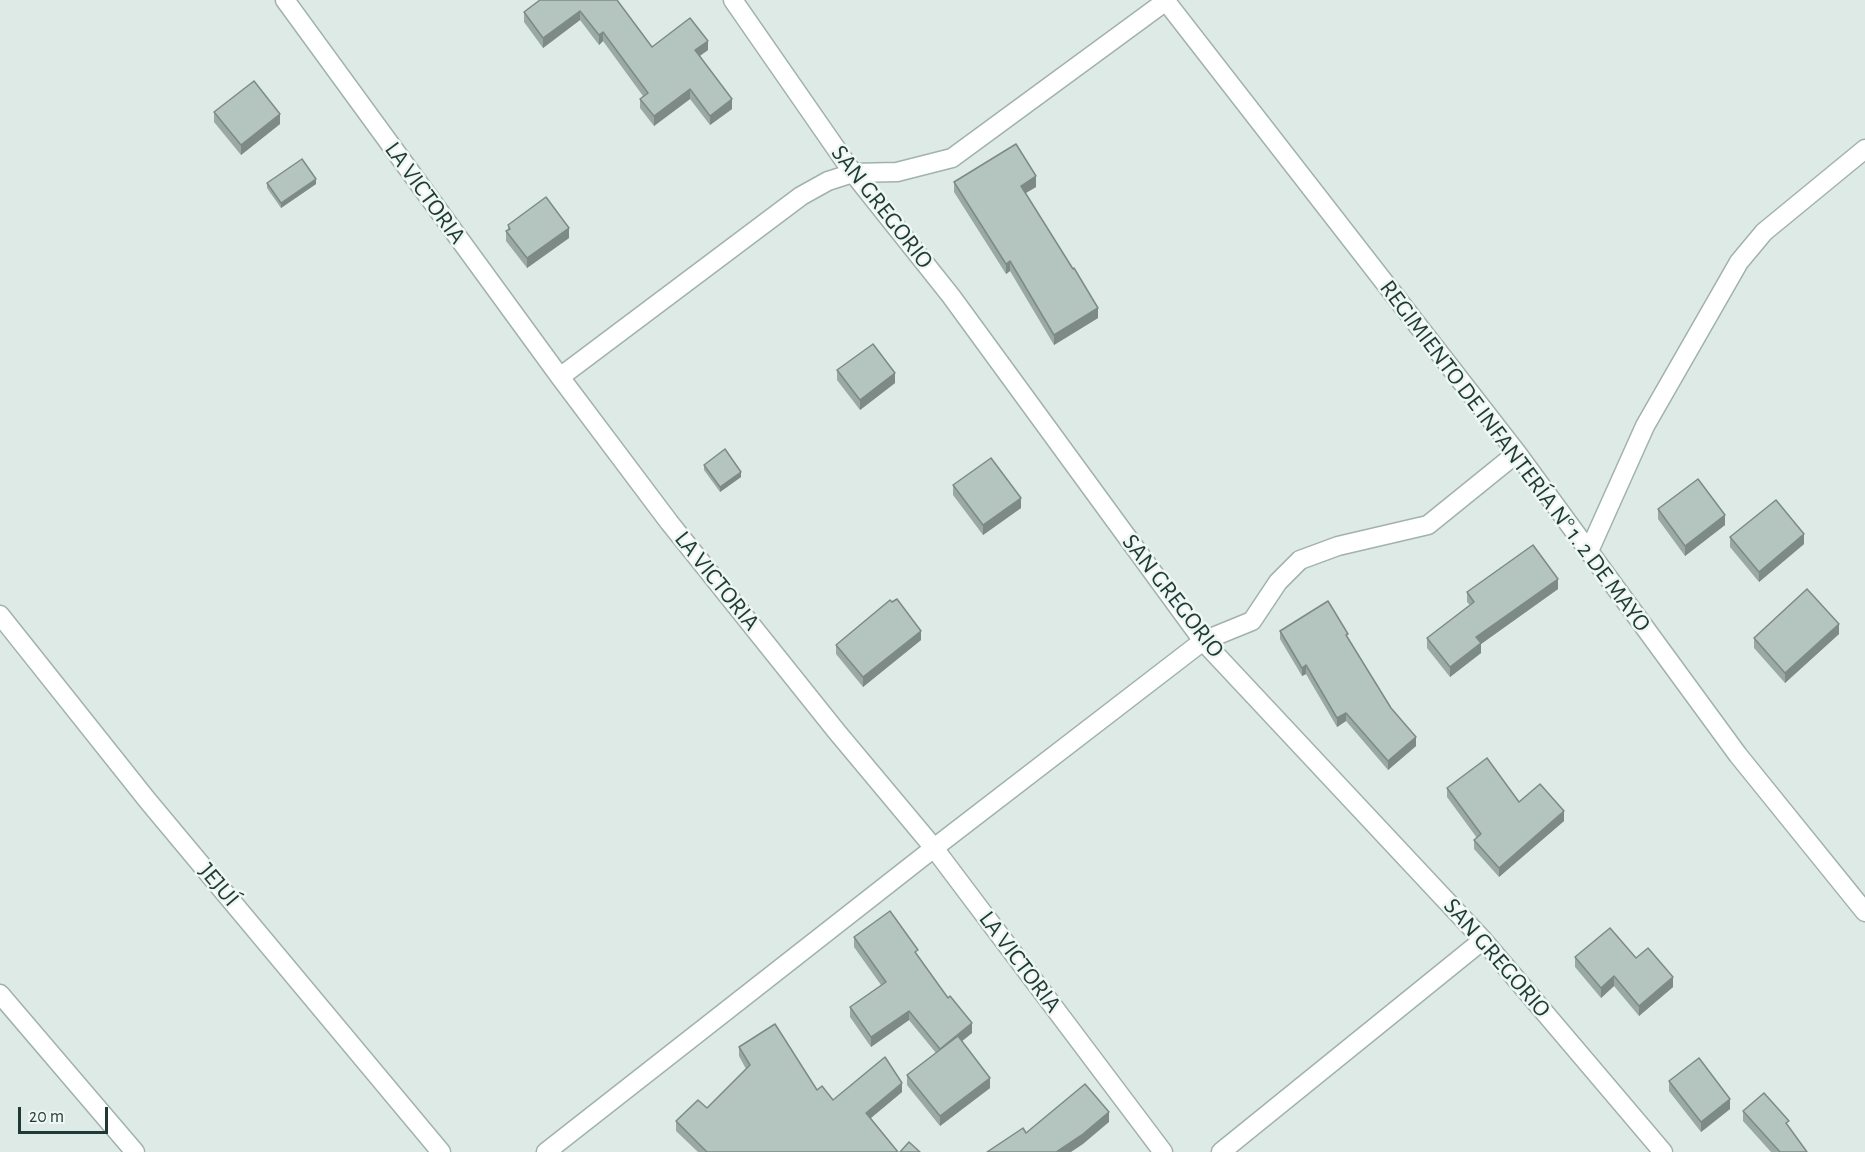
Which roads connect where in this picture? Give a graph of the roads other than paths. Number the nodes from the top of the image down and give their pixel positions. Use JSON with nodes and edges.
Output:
{"nodes":[{"id":1,"x":285,"y":0,"type":"edge"},
{"id":2,"x":733,"y":0,"type":"edge"},
{"id":3,"x":1165,"y":1,"type":"edge"},
{"id":4,"x":1865,"y":149,"type":"edge"},
{"id":5,"x":853,"y":172,"type":"junction"},
{"id":6,"x":560,"y":377,"type":"junction"},
{"id":7,"x":1517,"y":453,"type":"junction"},
{"id":8,"x":1589,"y":551,"type":"junction"},
{"id":9,"x":0,"y":615,"type":"edge"},
{"id":10,"x":1203,"y":641,"type":"junction"},
{"id":11,"x":934,"y":848,"type":"junction"},
{"id":12,"x":1865,"y":912,"type":"edge"},
{"id":13,"x":1483,"y":940,"type":"junction"},
{"id":14,"x":0,"y":994,"type":"edge"},
{"id":15,"x":135,"y":1152,"type":"edge"},
{"id":16,"x":441,"y":1152,"type":"edge"},
{"id":17,"x":546,"y":1152,"type":"edge"},
{"id":18,"x":1163,"y":1152,"type":"edge"},
{"id":19,"x":1221,"y":1152,"type":"edge"},
{"id":20,"x":1663,"y":1152,"type":"edge"}],
"edges":[{"from":1,"to":6,"type":"street","name":"LA VICTORIA"},
{"from":2,"to":5,"type":"street","name":"SAN GREGORIO"},
{"from":3,"to":5,"type":"street"},
{"from":3,"to":7,"type":"street","name":"REGIMIENTO DE INFANTERÍA N° 1. 2 DE MAYO"},
{"from":4,"to":8,"type":"street"},
{"from":5,"to":6,"type":"street"},
{"from":5,"to":10,"type":"street","name":"SAN GREGORIO"},
{"from":6,"to":11,"type":"street","name":"LA VICTORIA"},
{"from":7,"to":8,"type":"street","name":"REGIMIENTO DE INFANTERÍA N° 1. 2 DE MAYO"},
{"from":7,"to":10,"type":"street"},
{"from":8,"to":12,"type":"street","name":"REGIMIENTO DE INFANTERÍA N° 1. 2 DE MAYO"},
{"from":9,"to":16,"type":"street","name":"JEJUÍ"},
{"from":10,"to":11,"type":"street"},
{"from":10,"to":13,"type":"street","name":"SAN GREGORIO"},
{"from":11,"to":17,"type":"street"},
{"from":11,"to":18,"type":"street","name":"LA VICTORIA"},
{"from":13,"to":19,"type":"street"},
{"from":13,"to":20,"type":"street","name":"SAN GREGORIO"},
{"from":14,"to":15,"type":"street"}]}
